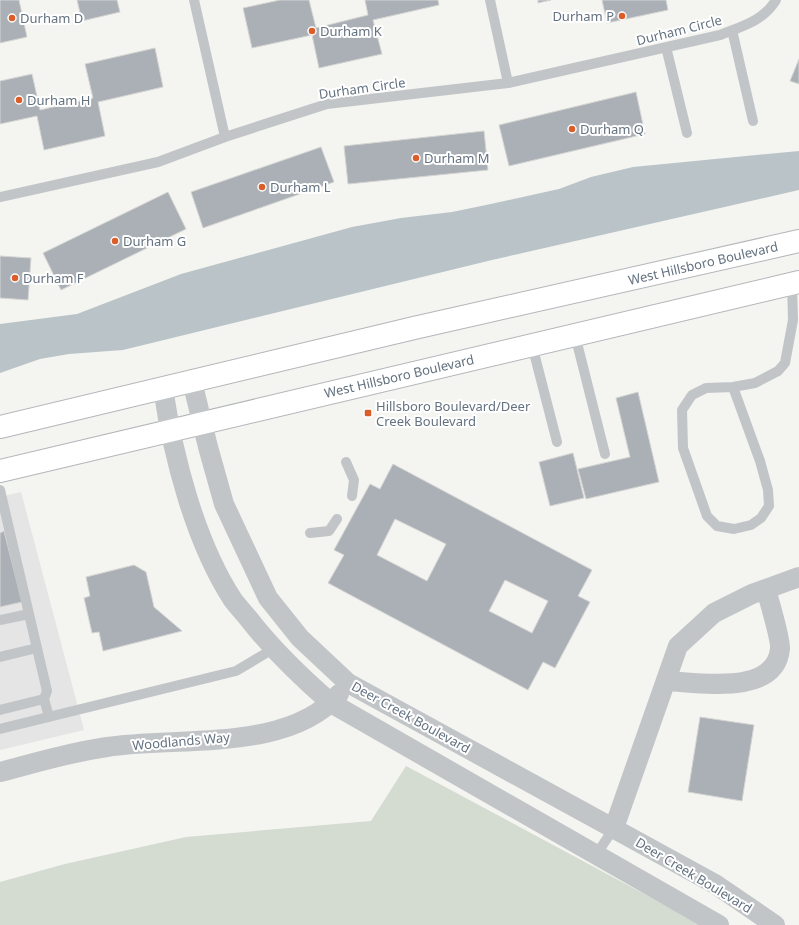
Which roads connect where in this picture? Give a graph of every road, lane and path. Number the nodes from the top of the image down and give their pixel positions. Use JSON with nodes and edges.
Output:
{"nodes":[{"id":1,"x":194,"y":0,"type":"edge"},
{"id":2,"x":490,"y":0,"type":"edge"},
{"id":3,"x":776,"y":0,"type":"edge"},
{"id":4,"x":732,"y":30,"type":"junction"},
{"id":5,"x":666,"y":47,"type":"junction"},
{"id":6,"x":508,"y":83,"type":"junction"},
{"id":7,"x":753,"y":121,"type":"dead end"},
{"id":8,"x":687,"y":133,"type":"dead end"},
{"id":9,"x":224,"y":137,"type":"junction"},
{"id":10,"x":0,"y":196,"type":"edge"},
{"id":11,"x":799,"y":241,"type":"edge"},
{"id":12,"x":797,"y":279,"type":"edge"},
{"id":13,"x":575,"y":335,"type":"junction"},
{"id":14,"x":532,"y":345,"type":"junction"},
{"id":15,"x":192,"y":381,"type":"junction"},
{"id":16,"x":733,"y":387,"type":"junction"},
{"id":17,"x":163,"y":388,"type":"junction"},
{"id":18,"x":202,"y":422,"type":"junction"},
{"id":19,"x":0,"y":427,"type":"edge"},
{"id":20,"x":169,"y":430,"type":"junction"},
{"id":21,"x":557,"y":442,"type":"dead end"},
{"id":22,"x":605,"y":454,"type":"dead end"},
{"id":23,"x":346,"y":462,"type":"dead end"},
{"id":24,"x":0,"y":471,"type":"edge"},
{"id":25,"x":0,"y":490,"type":"edge"},
{"id":26,"x":352,"y":496,"type":"dead end"},
{"id":27,"x":337,"y":519,"type":"dead end"},
{"id":28,"x":310,"y":534,"type":"dead end"},
{"id":29,"x":799,"y":578,"type":"edge"},
{"id":30,"x":766,"y":589,"type":"junction"},
{"id":31,"x":29,"y":614,"type":"junction"},
{"id":32,"x":0,"y":620,"type":"edge"},
{"id":33,"x":37,"y":648,"type":"junction"},
{"id":34,"x":273,"y":649,"type":"junction"},
{"id":35,"x":0,"y":657,"type":"edge"},
{"id":36,"x":666,"y":681,"type":"junction"},
{"id":37,"x":348,"y":683,"type":"junction"},
{"id":38,"x":44,"y":699,"type":"junction"},
{"id":39,"x":331,"y":703,"type":"junction"},
{"id":40,"x":0,"y":710,"type":"edge"},
{"id":41,"x":49,"y":717,"type":"junction"},
{"id":42,"x":0,"y":729,"type":"edge"},
{"id":43,"x":0,"y":772,"type":"edge"},
{"id":44,"x":614,"y":828,"type":"junction"},
{"id":45,"x":596,"y":855,"type":"junction"},
{"id":46,"x":719,"y":925,"type":"edge"},
{"id":47,"x":775,"y":925,"type":"edge"}],
"edges":[{"from":1,"to":9,"type":"lane"},
{"from":2,"to":6,"type":"lane"},
{"from":3,"to":4,"type":"lane","name":"Durham Circle"},
{"from":4,"to":5,"type":"lane","name":"Durham Circle"},
{"from":4,"to":7,"type":"lane"},
{"from":5,"to":6,"type":"lane","name":"Durham Circle"},
{"from":5,"to":8,"type":"lane"},
{"from":6,"to":9,"type":"lane","name":"Durham Circle"},
{"from":9,"to":10,"type":"lane","name":"Durham Circle"},
{"from":11,"to":15,"type":"main road","name":"West Hillsboro Boulevard"},
{"from":12,"to":13,"type":"main road","name":"West Hillsboro Boulevard"},
{"from":12,"to":16,"type":"lane"},
{"from":13,"to":14,"type":"main road","name":"West Hillsboro Boulevard"},
{"from":13,"to":22,"type":"lane"},
{"from":14,"to":18,"type":"main road","name":"West Hillsboro Boulevard"},
{"from":14,"to":21,"type":"lane"},
{"from":15,"to":17,"type":"main road","name":"West Hillsboro Boulevard"},
{"from":15,"to":18,"type":"street","name":"Deer Creek Boulevard"},
{"from":16,"to":16,"type":"lane"},
{"from":17,"to":19,"type":"main road","name":"West Hillsboro Boulevard"},
{"from":17,"to":20,"type":"street","name":"Deer Creek Boulevard"},
{"from":18,"to":20,"type":"main road","name":"West Hillsboro Boulevard"},
{"from":18,"to":37,"type":"street","name":"Deer Creek Boulevard"},
{"from":20,"to":24,"type":"main road","name":"West Hillsboro Boulevard"},
{"from":20,"to":34,"type":"street","name":"Deer Creek Boulevard"},
{"from":23,"to":26,"type":"lane"},
{"from":25,"to":31,"type":"lane"},
{"from":27,"to":28,"type":"lane"},
{"from":29,"to":30,"type":"street"},
{"from":30,"to":36,"type":"street"},
{"from":30,"to":36,"type":"street"},
{"from":31,"to":32,"type":"lane"},
{"from":31,"to":33,"type":"lane"},
{"from":33,"to":35,"type":"lane"},
{"from":33,"to":38,"type":"lane"},
{"from":34,"to":39,"type":"street","name":"Deer Creek Boulevard"},
{"from":34,"to":41,"type":"lane"},
{"from":36,"to":44,"type":"street"},
{"from":37,"to":39,"type":"street","name":"Woodlands Way"},
{"from":37,"to":44,"type":"street","name":"Deer Creek Boulevard"},
{"from":38,"to":40,"type":"lane"},
{"from":38,"to":41,"type":"lane"},
{"from":39,"to":43,"type":"street","name":"Woodlands Way"},
{"from":39,"to":45,"type":"street","name":"Deer Creek Boulevard"},
{"from":41,"to":42,"type":"lane"},
{"from":44,"to":45,"type":"lane"},
{"from":44,"to":47,"type":"street","name":"Deer Creek Boulevard"},
{"from":45,"to":46,"type":"street","name":"Deer Creek Boulevard"}]}
